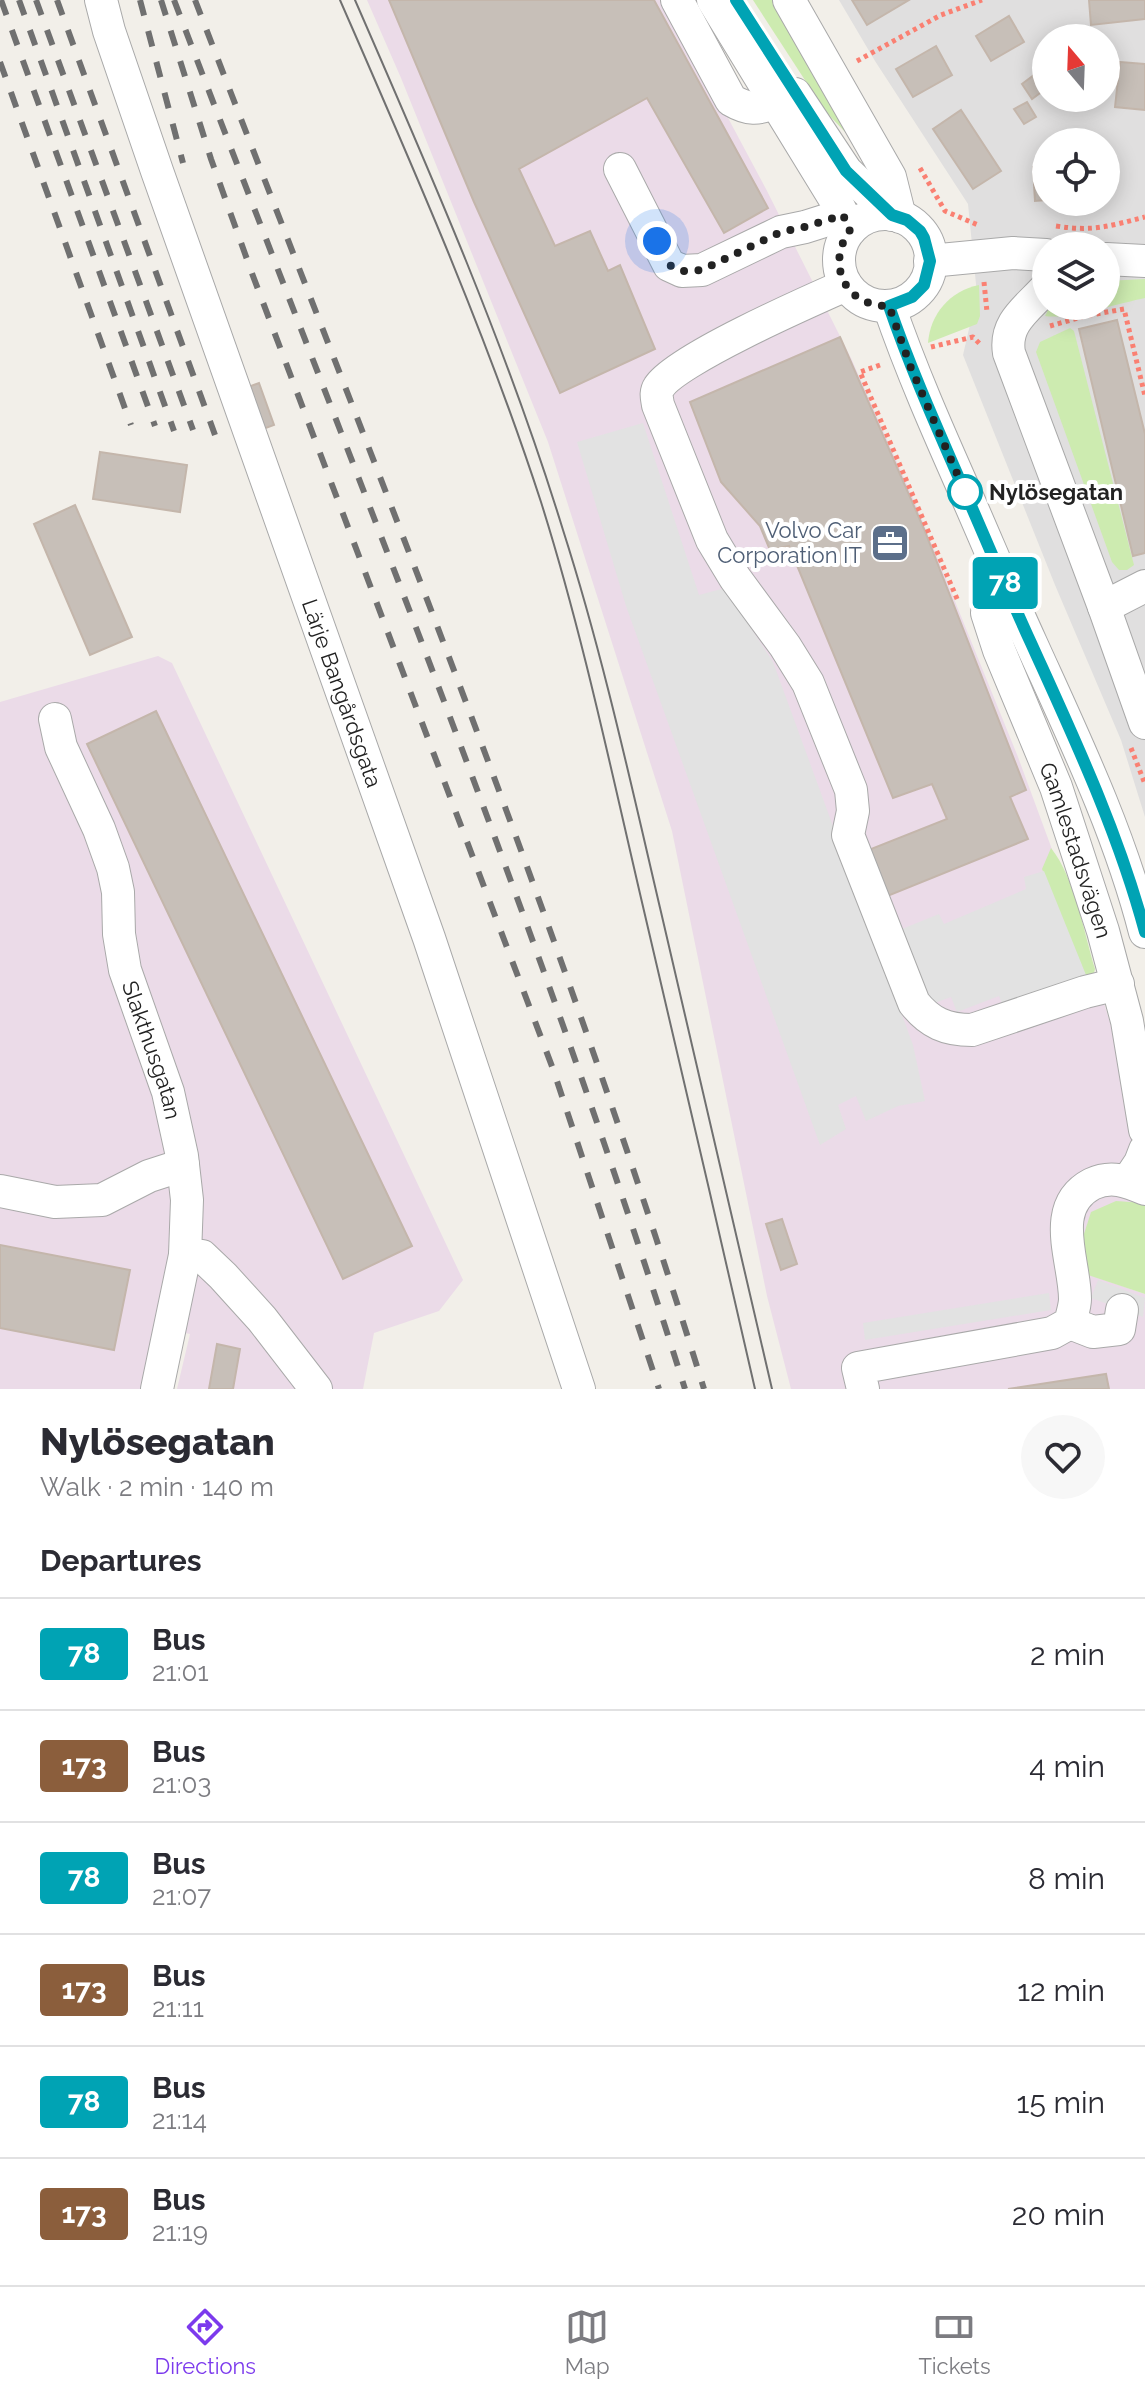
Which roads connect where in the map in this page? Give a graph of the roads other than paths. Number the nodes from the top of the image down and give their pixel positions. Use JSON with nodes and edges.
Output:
{"nodes":[{"id":1,"x":101,"y":0,"type":"edge"},
{"id":2,"x":677,"y":0,"type":"edge"},
{"id":3,"x":713,"y":0,"type":"edge"},
{"id":4,"x":736,"y":0,"type":"edge"},
{"id":5,"x":789,"y":0,"type":"edge"},
{"id":6,"x":776,"y":102,"type":"junction"},
{"id":7,"x":620,"y":169,"type":"dead end"},
{"id":8,"x":896,"y":216,"type":"junction"},
{"id":9,"x":846,"y":223,"type":"junction"},
{"id":10,"x":1032,"y":245,"type":"edge"},
{"id":11,"x":1120,"y":260,"type":"edge"},
{"id":12,"x":930,"y":261,"type":"junction"},
{"id":13,"x":1145,"y":261,"type":"edge"},
{"id":14,"x":846,"y":285,"type":"junction"},
{"id":15,"x":1032,"y":304,"type":"edge"},
{"id":16,"x":889,"y":306,"type":"junction"},
{"id":17,"x":1145,"y":586,"type":"edge"},
{"id":18,"x":1006,"y":587,"type":"junction"},
{"id":19,"x":1104,"y":607,"type":"junction"},
{"id":20,"x":55,"y":719,"type":"dead end"},
{"id":21,"x":1145,"y":723,"type":"edge"},
{"id":22,"x":1098,"y":916,"type":"junction"},
{"id":23,"x":1141,"y":917,"type":"edge"},
{"id":24,"x":1118,"y":984,"type":"junction"},
{"id":25,"x":1145,"y":1130,"type":"edge"},
{"id":26,"x":1145,"y":1150,"type":"edge"},
{"id":27,"x":183,"y":1165,"type":"junction"},
{"id":28,"x":1136,"y":1185,"type":"edge"},
{"id":29,"x":0,"y":1191,"type":"edge"},
{"id":30,"x":185,"y":1255,"type":"junction"},
{"id":31,"x":1122,"y":1310,"type":"dead end"},
{"id":32,"x":1070,"y":1323,"type":"junction"},
{"id":33,"x":157,"y":1389,"type":"edge"},
{"id":34,"x":316,"y":1389,"type":"edge"},
{"id":35,"x":579,"y":1389,"type":"edge"},
{"id":36,"x":863,"y":1389,"type":"edge"}],
"edges":[{"from":1,"to":35,"type":"street","name":"Lärje Bangårdsgata"},
{"from":2,"to":6,"type":"street"},
{"from":3,"to":6,"type":"street"},
{"from":4,"to":8,"type":"street"},
{"from":5,"to":8,"type":"street"},
{"from":6,"to":9,"type":"street"},
{"from":7,"to":9,"type":"street"},
{"from":8,"to":9,"type":"street"},
{"from":8,"to":12,"type":"street"},
{"from":9,"to":14,"type":"street"},
{"from":10,"to":12,"type":"street"},
{"from":11,"to":13,"type":"street"},
{"from":12,"to":16,"type":"street"},
{"from":14,"to":16,"type":"street"},
{"from":14,"to":24,"type":"street"},
{"from":15,"to":19,"type":"street"},
{"from":16,"to":18,"type":"street","name":"Gamlestadsvägen"},
{"from":17,"to":19,"type":"street"},
{"from":18,"to":22,"type":"street","name":"Gamlestadsvägen"},
{"from":18,"to":23,"type":"street","name":"Gamlestadsvägen"},
{"from":19,"to":21,"type":"street"},
{"from":20,"to":27,"type":"street","name":"Slakthusgatan"},
{"from":22,"to":23,"type":"street"},
{"from":22,"to":24,"type":"street","name":"Gamlestadsvägen"},
{"from":24,"to":25,"type":"street","name":"Gamlestadsvägen"},
{"from":26,"to":28,"type":"street"},
{"from":27,"to":29,"type":"street"},
{"from":27,"to":30,"type":"street","name":"Slakthusgatan"},
{"from":28,"to":32,"type":"street"},
{"from":30,"to":33,"type":"street","name":"Slakthusgatan"},
{"from":30,"to":34,"type":"street"},
{"from":31,"to":32,"type":"street"},
{"from":32,"to":36,"type":"street"}]}
